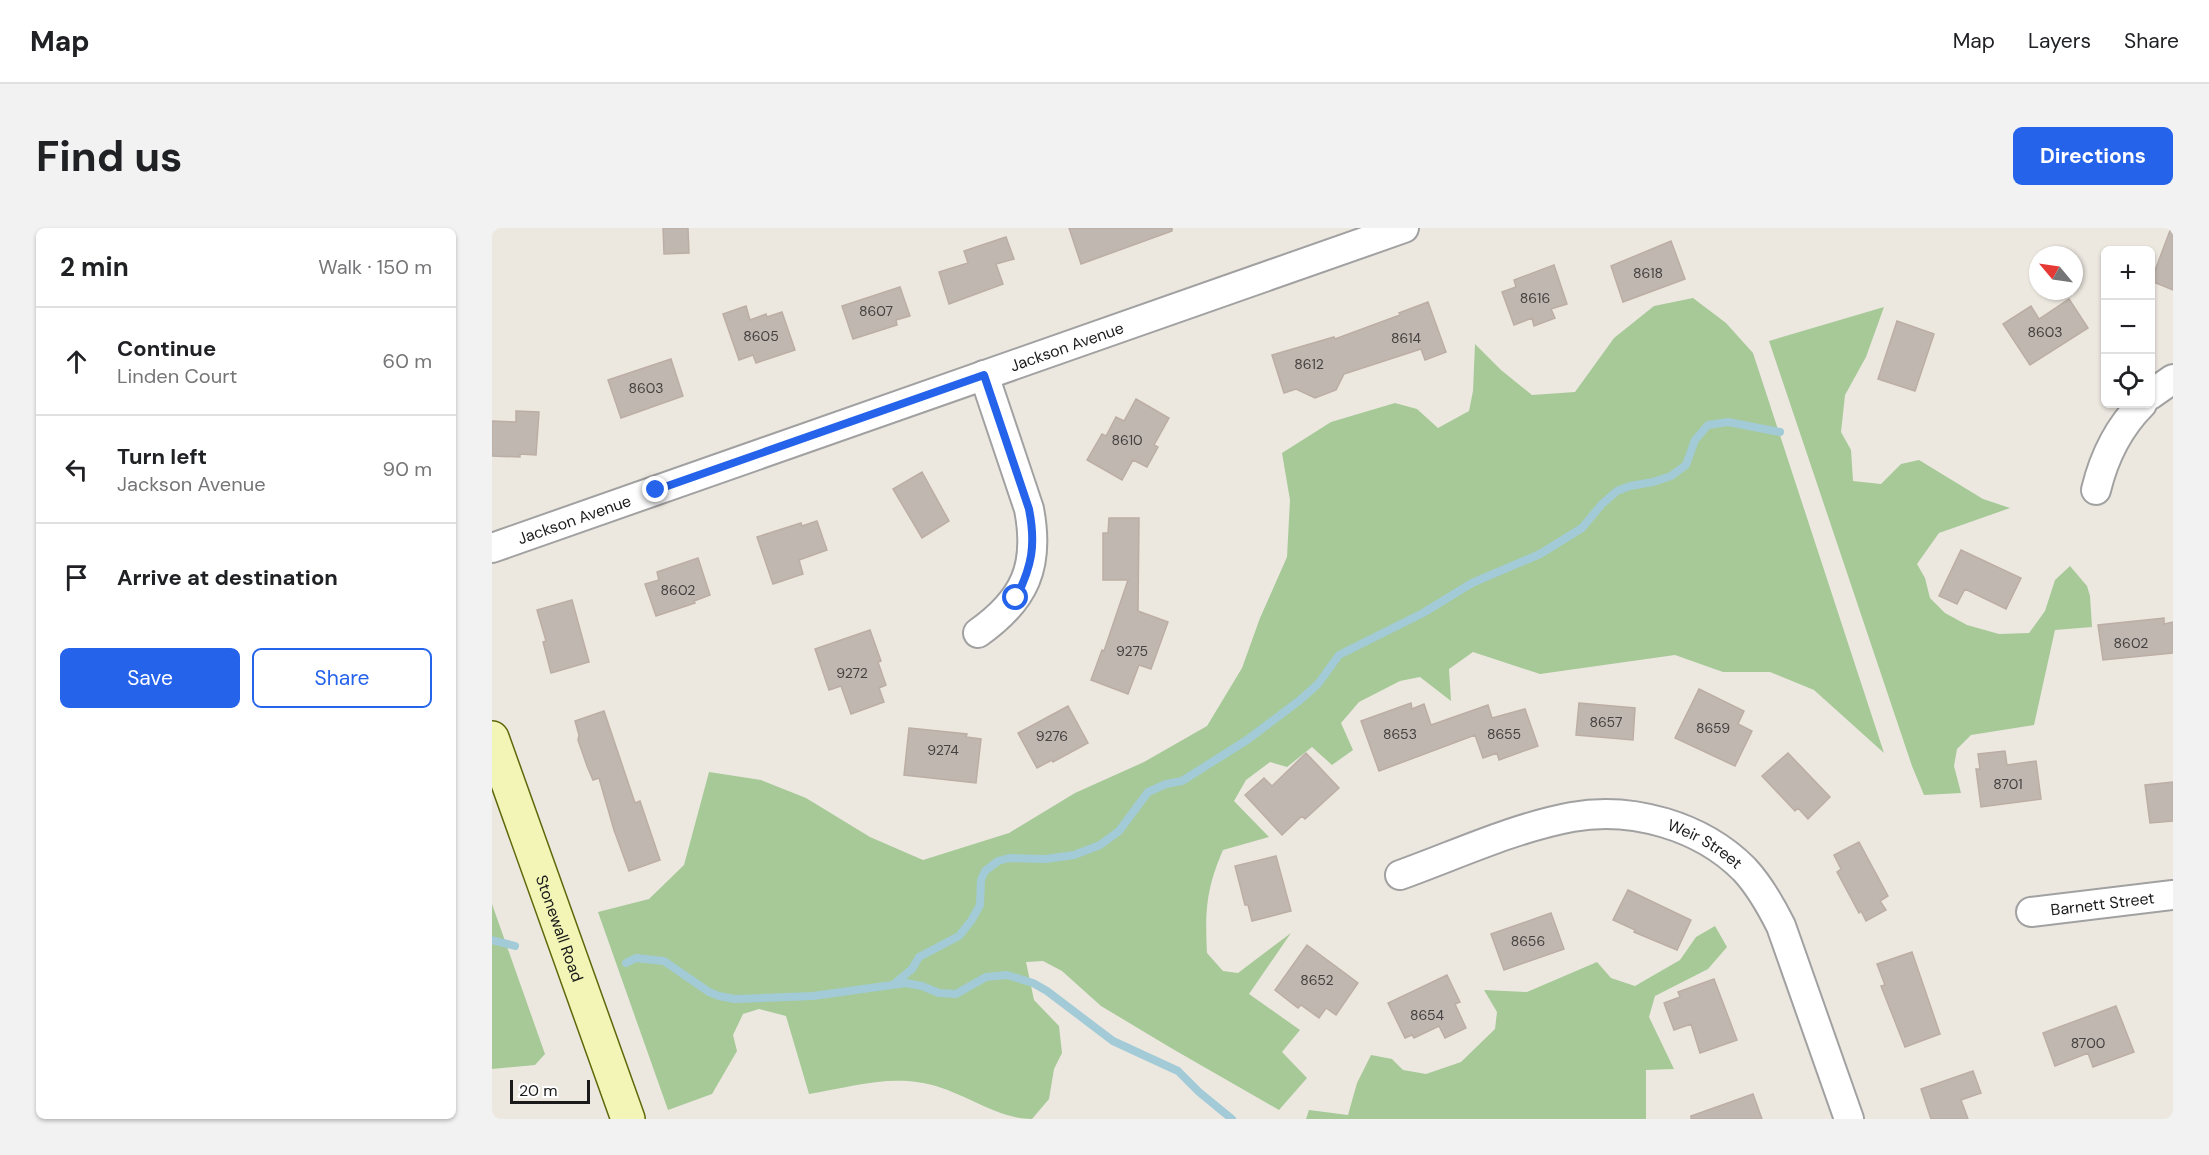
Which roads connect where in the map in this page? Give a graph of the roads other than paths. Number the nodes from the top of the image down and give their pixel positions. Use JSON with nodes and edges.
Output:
{"nodes":[{"id":1,"x":1404,"y":228,"type":"edge"},
{"id":2,"x":984,"y":375,"type":"junction"},
{"id":3,"x":2173,"y":379,"type":"edge"},
{"id":4,"x":2155,"y":392,"type":"edge"},
{"id":5,"x":2138,"y":408,"type":"edge"},
{"id":6,"x":2096,"y":490,"type":"dead end"},
{"id":7,"x":492,"y":548,"type":"edge"},
{"id":8,"x":978,"y":633,"type":"dead end"},
{"id":9,"x":492,"y":738,"type":"edge"},
{"id":10,"x":1400,"y":875,"type":"dead end"},
{"id":11,"x":2173,"y":895,"type":"edge"},
{"id":12,"x":2031,"y":912,"type":"dead end"},
{"id":13,"x":628,"y":1119,"type":"edge"},
{"id":14,"x":1849,"y":1119,"type":"edge"}],
"edges":[{"from":1,"to":2,"type":"street","name":"Jackson Avenue"},
{"from":2,"to":7,"type":"street","name":"Jackson Avenue"},
{"from":2,"to":8,"type":"street"},
{"from":3,"to":4,"type":"street"},
{"from":5,"to":6,"type":"street"},
{"from":9,"to":13,"type":"street","name":"Stonewall Road"},
{"from":10,"to":14,"type":"street","name":"Weir Street"},
{"from":11,"to":12,"type":"street","name":"Barnett Street"}]}
